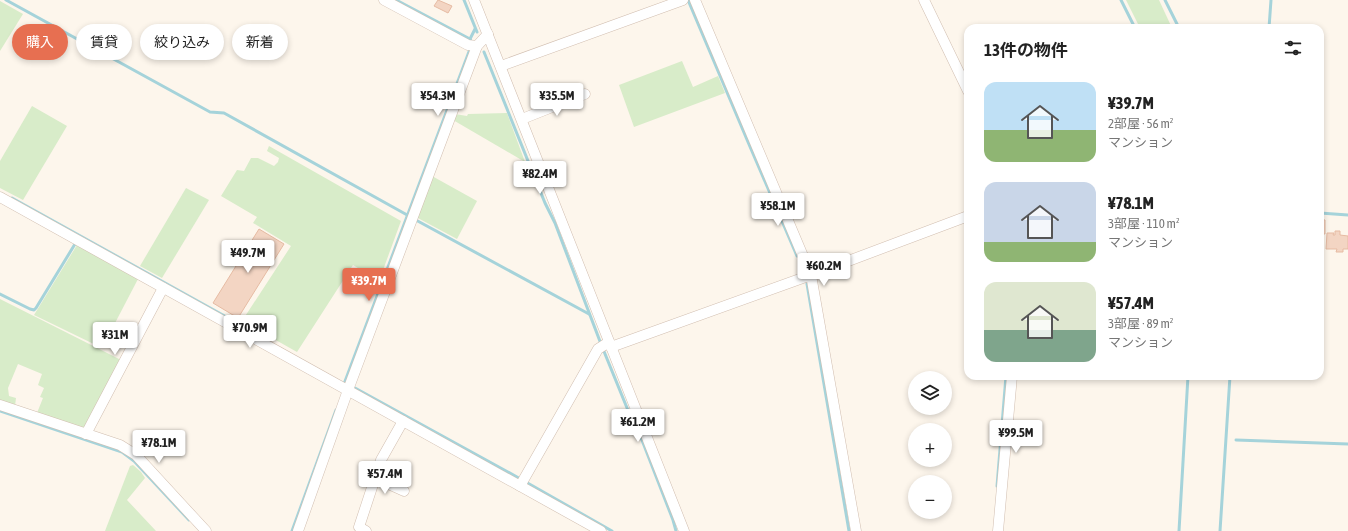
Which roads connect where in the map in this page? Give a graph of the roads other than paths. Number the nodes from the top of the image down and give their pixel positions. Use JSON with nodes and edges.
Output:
{"nodes":[{"id":1,"x":384,"y":0,"type":"edge"},
{"id":2,"x":474,"y":0,"type":"edge"},
{"id":3,"x":683,"y":0,"type":"edge"},
{"id":4,"x":695,"y":0,"type":"edge"},
{"id":5,"x":924,"y":0,"type":"edge"},
{"id":6,"x":488,"y":34,"type":"junction"},
{"id":7,"x":473,"y":46,"type":"junction"},
{"id":8,"x":501,"y":66,"type":"junction"},
{"id":9,"x":964,"y":83,"type":"edge"},
{"id":10,"x":585,"y":94,"type":"dead end"},
{"id":11,"x":522,"y":119,"type":"junction"},
{"id":12,"x":0,"y":197,"type":"edge"},
{"id":13,"x":964,"y":218,"type":"edge"},
{"id":14,"x":811,"y":275,"type":"junction"},
{"id":15,"x":163,"y":288,"type":"junction"},
{"id":16,"x":610,"y":345,"type":"junction"},
{"id":17,"x":1012,"y":380,"type":"edge"},
{"id":18,"x":348,"y":390,"type":"junction"},
{"id":19,"x":0,"y":405,"type":"edge"},
{"id":20,"x":403,"y":421,"type":"junction"},
{"id":21,"x":86,"y":434,"type":"junction"},
{"id":22,"x":375,"y":478,"type":"junction"},
{"id":23,"x":520,"y":486,"type":"junction"},
{"id":24,"x":404,"y":491,"type":"dead end"},
{"id":25,"x":206,"y":531,"type":"edge"},
{"id":26,"x":298,"y":531,"type":"edge"},
{"id":27,"x":366,"y":531,"type":"edge"},
{"id":28,"x":601,"y":531,"type":"edge"},
{"id":29,"x":684,"y":531,"type":"edge"},
{"id":30,"x":856,"y":531,"type":"edge"},
{"id":31,"x":998,"y":531,"type":"edge"}],
"edges":[{"from":1,"to":7,"type":"street"},
{"from":2,"to":6,"type":"street"},
{"from":3,"to":8,"type":"street"},
{"from":4,"to":14,"type":"street"},
{"from":5,"to":9,"type":"street"},
{"from":6,"to":7,"type":"street"},
{"from":6,"to":8,"type":"street"},
{"from":7,"to":18,"type":"street"},
{"from":8,"to":11,"type":"street"},
{"from":10,"to":11,"type":"street"},
{"from":11,"to":16,"type":"street"},
{"from":12,"to":15,"type":"street"},
{"from":13,"to":14,"type":"street"},
{"from":14,"to":16,"type":"street"},
{"from":14,"to":30,"type":"street"},
{"from":15,"to":18,"type":"street"},
{"from":15,"to":21,"type":"street"},
{"from":16,"to":23,"type":"street"},
{"from":16,"to":29,"type":"street"},
{"from":17,"to":31,"type":"street"},
{"from":18,"to":20,"type":"street"},
{"from":18,"to":26,"type":"street"},
{"from":19,"to":21,"type":"street"},
{"from":20,"to":22,"type":"street"},
{"from":20,"to":23,"type":"street"},
{"from":21,"to":25,"type":"street"},
{"from":22,"to":24,"type":"street"},
{"from":22,"to":27,"type":"street"},
{"from":23,"to":28,"type":"street"}]}
